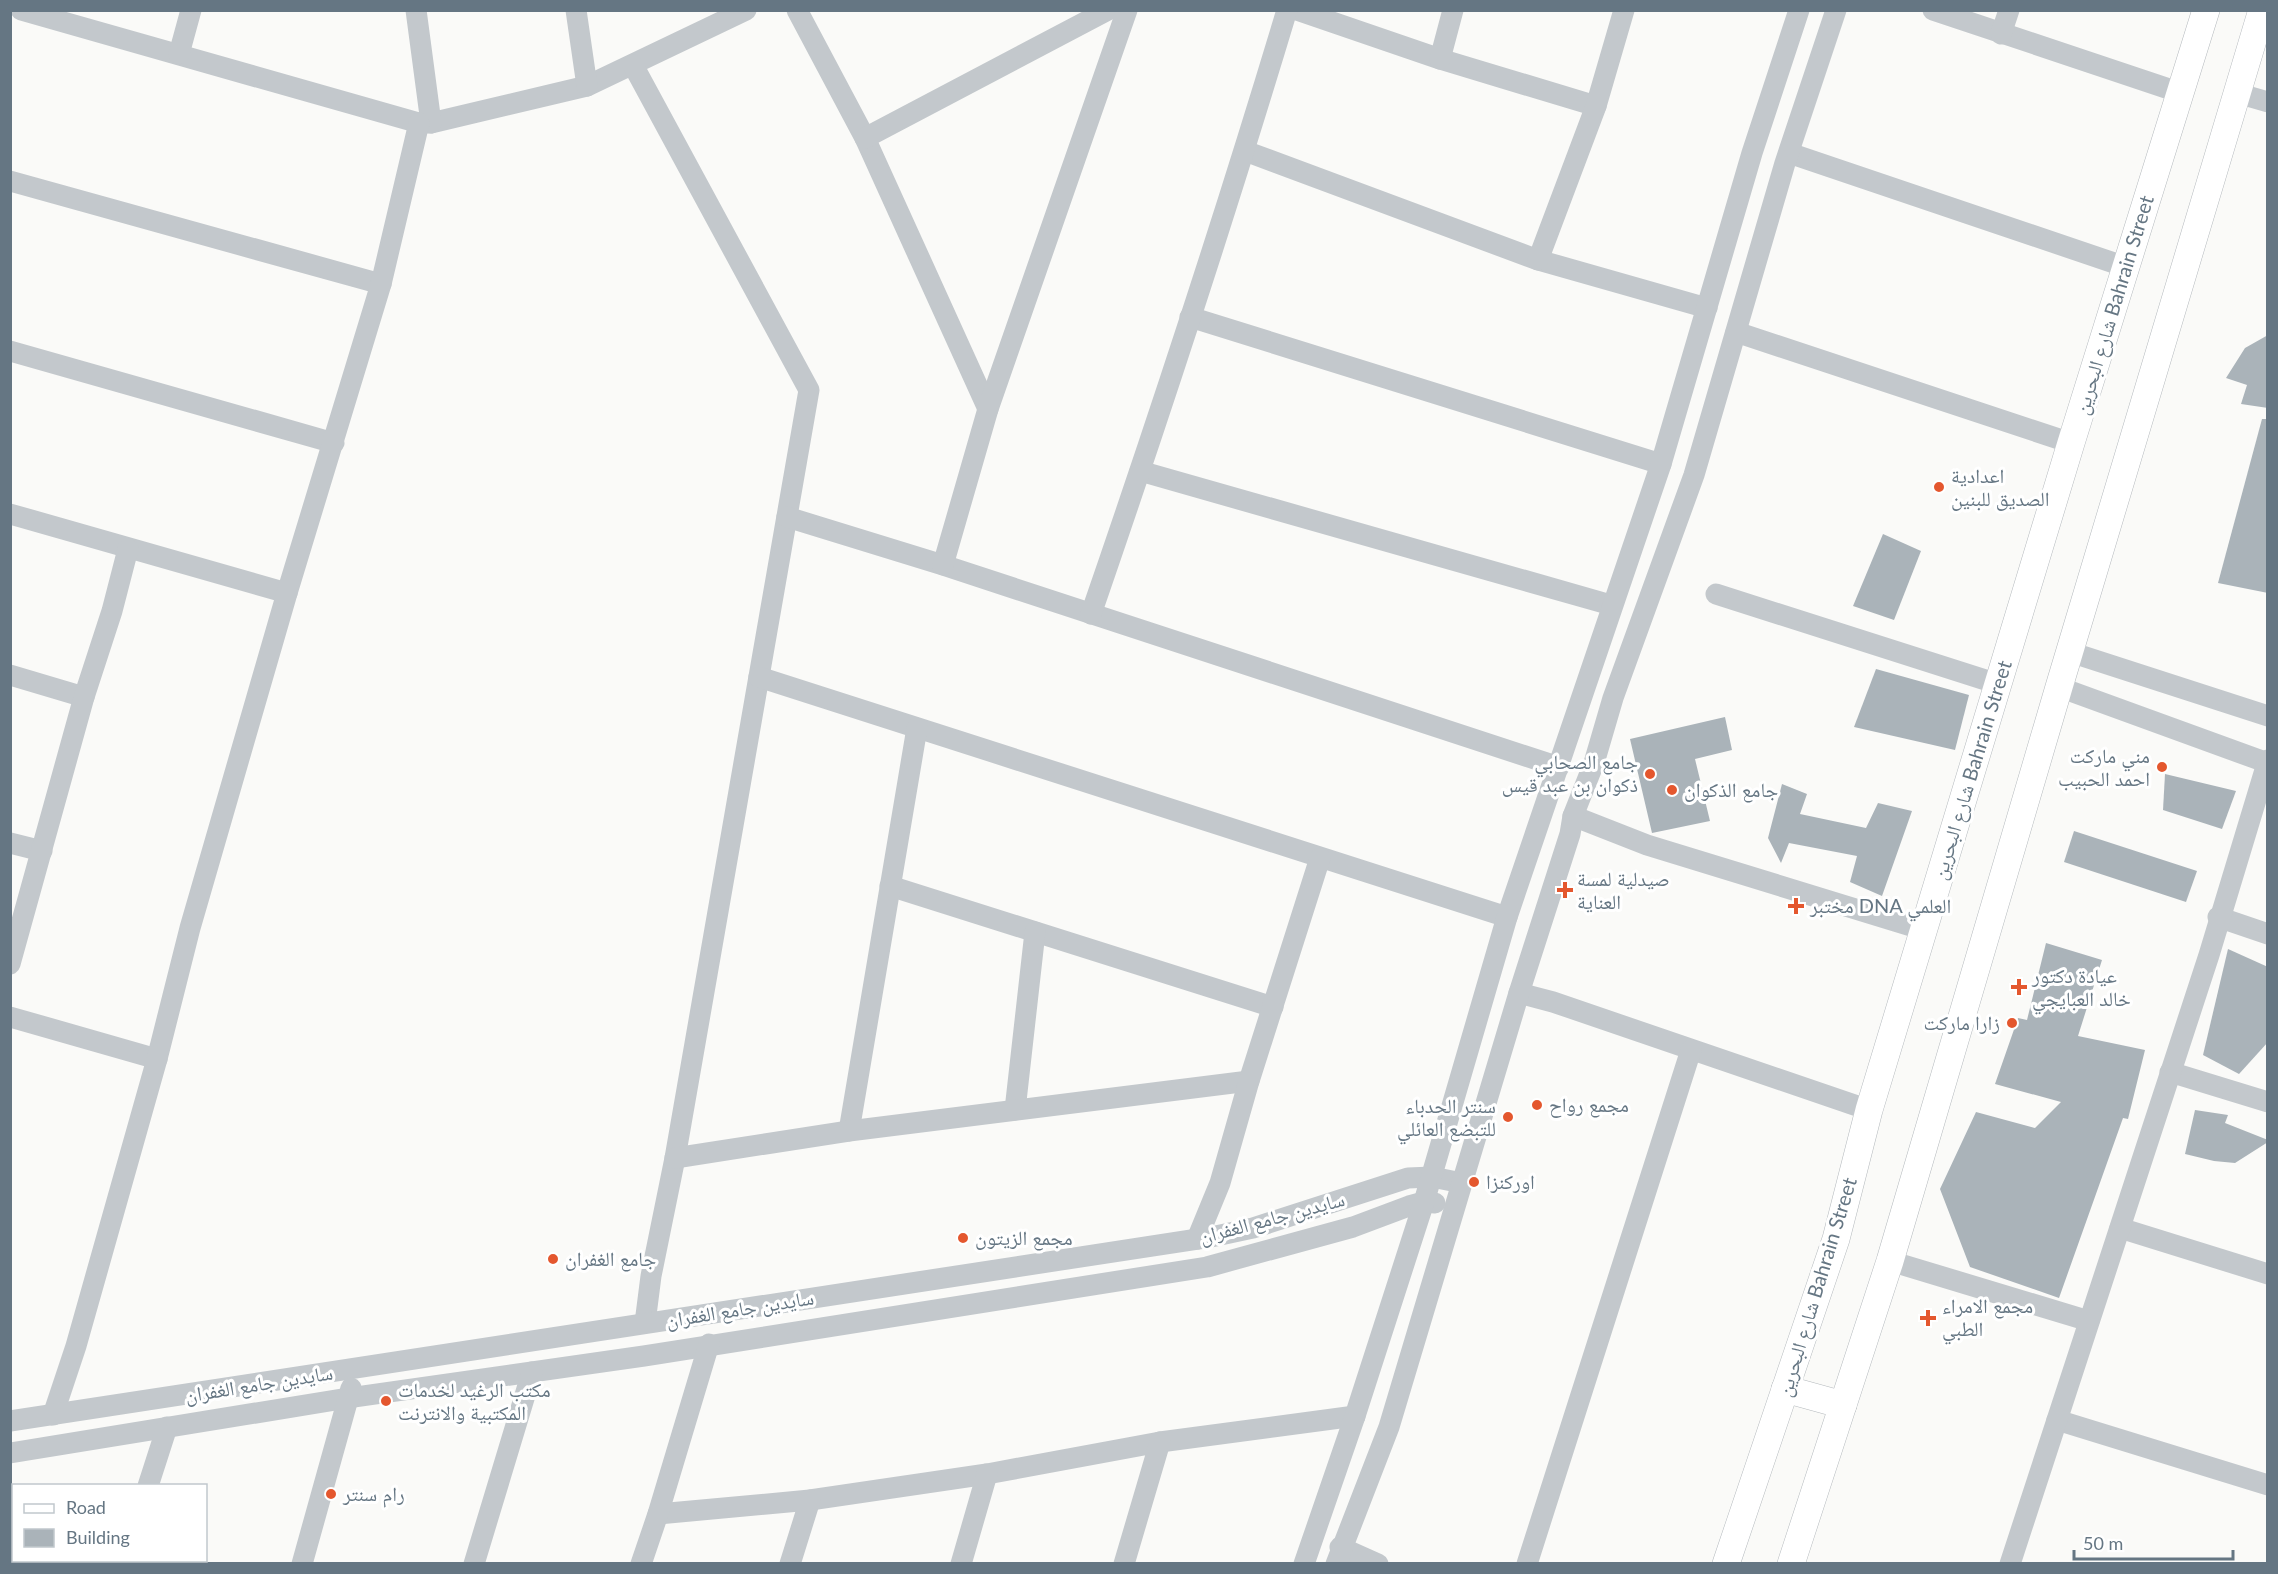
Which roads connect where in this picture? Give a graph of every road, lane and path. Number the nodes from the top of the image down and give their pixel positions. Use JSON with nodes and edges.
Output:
{"nodes":[{"id":1,"x":191,"y":10,"type":"edge"},
{"id":2,"x":416,"y":10,"type":"edge"},
{"id":3,"x":576,"y":10,"type":"edge"},
{"id":4,"x":797,"y":10,"type":"edge"},
{"id":5,"x":1108,"y":10,"type":"edge"},
{"id":6,"x":1127,"y":10,"type":"edge"},
{"id":7,"x":1287,"y":10,"type":"edge"},
{"id":8,"x":1297,"y":10,"type":"edge"},
{"id":9,"x":1453,"y":10,"type":"edge"},
{"id":10,"x":1624,"y":10,"type":"edge"},
{"id":11,"x":1799,"y":10,"type":"edge"},
{"id":12,"x":1836,"y":10,"type":"edge"},
{"id":13,"x":1934,"y":10,"type":"edge"},
{"id":14,"x":2009,"y":10,"type":"edge"},
{"id":15,"x":2206,"y":10,"type":"edge"},
{"id":16,"x":2262,"y":10,"type":"edge"},
{"id":17,"x":23,"y":11,"type":"edge"},
{"id":18,"x":739,"y":12,"type":"edge"},
{"id":19,"x":2001,"y":34,"type":"junction"},
{"id":20,"x":179,"y":54,"type":"junction"},
{"id":21,"x":1440,"y":59,"type":"junction"},
{"id":22,"x":633,"y":65,"type":"junction"},
{"id":23,"x":586,"y":86,"type":"junction"},
{"id":24,"x":2181,"y":93,"type":"junction"},
{"id":25,"x":2237,"y":93,"type":"junction"},
{"id":26,"x":2268,"y":102,"type":"edge"},
{"id":27,"x":1596,"y":106,"type":"junction"},
{"id":28,"x":425,"y":123,"type":"junction"},
{"id":29,"x":865,"y":138,"type":"junction"},
{"id":30,"x":1245,"y":151,"type":"junction"},
{"id":31,"x":1789,"y":153,"type":"junction"},
{"id":32,"x":10,"y":181,"type":"edge"},
{"id":33,"x":1538,"y":260,"type":"junction"},
{"id":34,"x":2126,"y":267,"type":"junction"},
{"id":35,"x":381,"y":284,"type":"junction"},
{"id":36,"x":1707,"y":308,"type":"junction"},
{"id":37,"x":1190,"y":317,"type":"junction"},
{"id":38,"x":1736,"y":332,"type":"junction"},
{"id":39,"x":10,"y":351,"type":"edge"},
{"id":40,"x":988,"y":409,"type":"junction"},
{"id":41,"x":334,"y":442,"type":"junction"},
{"id":42,"x":2071,"y":443,"type":"junction"},
{"id":43,"x":1661,"y":464,"type":"junction"},
{"id":44,"x":1140,"y":471,"type":"junction"},
{"id":45,"x":10,"y":514,"type":"edge"},
{"id":46,"x":787,"y":518,"type":"junction"},
{"id":47,"x":128,"y":549,"type":"junction"},
{"id":48,"x":943,"y":566,"type":"junction"},
{"id":49,"x":287,"y":593,"type":"junction"},
{"id":50,"x":1716,"y":594,"type":"dead end"},
{"id":51,"x":1611,"y":605,"type":"junction"},
{"id":52,"x":1091,"y":614,"type":"junction"},
{"id":53,"x":2070,"y":652,"type":"junction"},
{"id":54,"x":10,"y":675,"type":"edge"},
{"id":55,"x":759,"y":677,"type":"junction"},
{"id":56,"x":1998,"y":684,"type":"junction"},
{"id":57,"x":2059,"y":687,"type":"junction"},
{"id":58,"x":1584,"y":688,"type":"junction"},
{"id":59,"x":84,"y":698,"type":"junction"},
{"id":60,"x":1613,"y":698,"type":"junction"},
{"id":61,"x":2268,"y":716,"type":"edge"},
{"id":62,"x":917,"y":728,"type":"junction"},
{"id":63,"x":2267,"y":762,"type":"edge"},
{"id":64,"x":1559,"y":766,"type":"junction"},
{"id":65,"x":1573,"y":816,"type":"junction"},
{"id":66,"x":10,"y":843,"type":"edge"},
{"id":67,"x":42,"y":851,"type":"junction"},
{"id":68,"x":1320,"y":858,"type":"junction"},
{"id":69,"x":891,"y":886,"type":"junction"},
{"id":70,"x":1508,"y":916,"type":"junction"},
{"id":71,"x":2218,"y":917,"type":"junction"},
{"id":72,"x":1924,"y":930,"type":"junction"},
{"id":73,"x":1035,"y":932,"type":"junction"},
{"id":74,"x":2268,"y":934,"type":"edge"},
{"id":75,"x":10,"y":964,"type":"edge"},
{"id":76,"x":1519,"y":993,"type":"junction"},
{"id":77,"x":1273,"y":1007,"type":"junction"},
{"id":78,"x":10,"y":1017,"type":"edge"},
{"id":79,"x":1691,"y":1050,"type":"junction"},
{"id":80,"x":158,"y":1059,"type":"junction"},
{"id":81,"x":2170,"y":1072,"type":"junction"},
{"id":82,"x":1249,"y":1081,"type":"junction"},
{"id":83,"x":2268,"y":1102,"type":"edge"},
{"id":84,"x":1015,"y":1110,"type":"junction"},
{"id":85,"x":1869,"y":1110,"type":"junction"},
{"id":86,"x":849,"y":1131,"type":"junction"},
{"id":87,"x":675,"y":1158,"type":"junction"},
{"id":88,"x":1432,"y":1177,"type":"junction"},
{"id":89,"x":1462,"y":1183,"type":"junction"},
{"id":90,"x":1424,"y":1202,"type":"junction"},
{"id":91,"x":1454,"y":1208,"type":"junction"},
{"id":92,"x":2120,"y":1228,"type":"junction"},
{"id":93,"x":1197,"y":1239,"type":"junction"},
{"id":94,"x":1890,"y":1261,"type":"junction"},
{"id":95,"x":2268,"y":1274,"type":"edge"},
{"id":96,"x":2089,"y":1321,"type":"junction"},
{"id":97,"x":645,"y":1323,"type":"junction"},
{"id":98,"x":709,"y":1344,"type":"junction"},
{"id":99,"x":355,"y":1369,"type":"junction"},
{"id":100,"x":532,"y":1372,"type":"junction"},
{"id":101,"x":1785,"y":1389,"type":"junction"},
{"id":102,"x":348,"y":1398,"type":"junction"},
{"id":103,"x":1843,"y":1405,"type":"junction"},
{"id":104,"x":53,"y":1414,"type":"junction"},
{"id":105,"x":1355,"y":1416,"type":"junction"},
{"id":106,"x":2057,"y":1420,"type":"junction"},
{"id":107,"x":10,"y":1421,"type":"edge"},
{"id":108,"x":167,"y":1427,"type":"junction"},
{"id":109,"x":1160,"y":1442,"type":"junction"},
{"id":110,"x":10,"y":1453,"type":"edge"},
{"id":111,"x":987,"y":1474,"type":"junction"},
{"id":112,"x":148,"y":1484,"type":"edge"},
{"id":113,"x":2268,"y":1485,"type":"edge"},
{"id":114,"x":810,"y":1500,"type":"junction"},
{"id":115,"x":658,"y":1514,"type":"junction"},
{"id":116,"x":1338,"y":1555,"type":"edge"},
{"id":117,"x":302,"y":1563,"type":"edge"},
{"id":118,"x":474,"y":1563,"type":"edge"},
{"id":119,"x":641,"y":1563,"type":"edge"},
{"id":120,"x":790,"y":1563,"type":"edge"},
{"id":121,"x":961,"y":1563,"type":"edge"},
{"id":122,"x":1124,"y":1563,"type":"edge"},
{"id":123,"x":1304,"y":1563,"type":"edge"},
{"id":124,"x":1378,"y":1563,"type":"edge"},
{"id":125,"x":1527,"y":1563,"type":"edge"},
{"id":126,"x":1726,"y":1563,"type":"edge"},
{"id":127,"x":1791,"y":1563,"type":"edge"},
{"id":128,"x":2010,"y":1563,"type":"edge"}],
"edges":[{"from":1,"to":20,"type":"street"},
{"from":2,"to":28,"type":"street"},
{"from":3,"to":23,"type":"street"},
{"from":4,"to":29,"type":"street"},
{"from":5,"to":29,"type":"street"},
{"from":6,"to":40,"type":"street"},
{"from":7,"to":30,"type":"street"},
{"from":8,"to":21,"type":"street"},
{"from":9,"to":21,"type":"street"},
{"from":10,"to":27,"type":"street"},
{"from":11,"to":36,"type":"street"},
{"from":12,"to":31,"type":"street"},
{"from":13,"to":19,"type":"street"},
{"from":14,"to":19,"type":"street"},
{"from":15,"to":24,"type":"main road","name":"شارع البحرين Bahrain Street"},
{"from":16,"to":25,"type":"main road"},
{"from":17,"to":20,"type":"street"},
{"from":18,"to":22,"type":"street"},
{"from":19,"to":24,"type":"street"},
{"from":20,"to":28,"type":"street"},
{"from":21,"to":27,"type":"street"},
{"from":22,"to":23,"type":"street"},
{"from":22,"to":46,"type":"street"},
{"from":23,"to":28,"type":"street"},
{"from":24,"to":34,"type":"main road","name":"شارع البحرين Bahrain Street"},
{"from":25,"to":26,"type":"street"},
{"from":25,"to":53,"type":"main road"},
{"from":27,"to":33,"type":"street"},
{"from":28,"to":35,"type":"street"},
{"from":29,"to":40,"type":"street"},
{"from":30,"to":33,"type":"street"},
{"from":30,"to":37,"type":"street"},
{"from":31,"to":34,"type":"street"},
{"from":31,"to":38,"type":"street"},
{"from":32,"to":35,"type":"street"},
{"from":33,"to":36,"type":"street"},
{"from":34,"to":42,"type":"main road","name":"شارع البحرين Bahrain Street"},
{"from":35,"to":41,"type":"street"},
{"from":36,"to":43,"type":"street"},
{"from":37,"to":43,"type":"street"},
{"from":37,"to":44,"type":"street"},
{"from":38,"to":42,"type":"street"},
{"from":38,"to":60,"type":"street"},
{"from":39,"to":41,"type":"street"},
{"from":40,"to":48,"type":"street"},
{"from":41,"to":49,"type":"street"},
{"from":42,"to":56,"type":"main road","name":"شارع البحرين Bahrain Street"},
{"from":43,"to":51,"type":"street"},
{"from":44,"to":51,"type":"street"},
{"from":44,"to":52,"type":"street"},
{"from":45,"to":47,"type":"street"},
{"from":46,"to":48,"type":"street"},
{"from":46,"to":55,"type":"street"},
{"from":47,"to":49,"type":"street"},
{"from":47,"to":59,"type":"street"},
{"from":48,"to":52,"type":"street"},
{"from":49,"to":80,"type":"street"},
{"from":50,"to":56,"type":"street"},
{"from":51,"to":58,"type":"street"},
{"from":52,"to":64,"type":"street"},
{"from":53,"to":57,"type":"main road"},
{"from":53,"to":61,"type":"street"},
{"from":54,"to":59,"type":"street"},
{"from":55,"to":62,"type":"street"},
{"from":55,"to":87,"type":"street"},
{"from":56,"to":72,"type":"main road","name":"شارع البحرين Bahrain Street"},
{"from":57,"to":63,"type":"street"},
{"from":57,"to":94,"type":"main road"},
{"from":58,"to":60,"type":"street"},
{"from":58,"to":64,"type":"street"},
{"from":59,"to":67,"type":"street"},
{"from":60,"to":65,"type":"street"},
{"from":62,"to":68,"type":"street"},
{"from":62,"to":69,"type":"street"},
{"from":63,"to":71,"type":"street"},
{"from":64,"to":70,"type":"street"},
{"from":65,"to":72,"type":"street"},
{"from":65,"to":76,"type":"street"},
{"from":66,"to":67,"type":"street"},
{"from":67,"to":75,"type":"street"},
{"from":68,"to":70,"type":"street"},
{"from":68,"to":77,"type":"street"},
{"from":69,"to":73,"type":"street"},
{"from":69,"to":86,"type":"street"},
{"from":70,"to":88,"type":"street"},
{"from":71,"to":74,"type":"street"},
{"from":71,"to":81,"type":"street"},
{"from":72,"to":85,"type":"main road","name":"شارع البحرين Bahrain Street"},
{"from":73,"to":77,"type":"street"},
{"from":73,"to":84,"type":"street"},
{"from":76,"to":79,"type":"street"},
{"from":76,"to":89,"type":"street"},
{"from":77,"to":82,"type":"street"},
{"from":78,"to":80,"type":"street"},
{"from":79,"to":85,"type":"street"},
{"from":79,"to":125,"type":"street"},
{"from":80,"to":104,"type":"street"},
{"from":81,"to":83,"type":"street"},
{"from":81,"to":92,"type":"street"},
{"from":82,"to":84,"type":"street"},
{"from":82,"to":93,"type":"street"},
{"from":84,"to":86,"type":"street"},
{"from":85,"to":101,"type":"main road","name":"شارع البحرين Bahrain Street"},
{"from":86,"to":87,"type":"street"},
{"from":87,"to":97,"type":"street"},
{"from":88,"to":89,"type":"street","name":"سايدين جامع الغفران"},
{"from":88,"to":90,"type":"street"},
{"from":88,"to":93,"type":"street","name":"سايدين جامع الغفران"},
{"from":89,"to":91,"type":"street"},
{"from":90,"to":91,"type":"street","name":"سايدين جامع الغفران"},
{"from":90,"to":98,"type":"street","name":"سايدين جامع الغفران"},
{"from":90,"to":105,"type":"street"},
{"from":91,"to":116,"type":"street"},
{"from":92,"to":95,"type":"street"},
{"from":92,"to":96,"type":"street"},
{"from":93,"to":97,"type":"street","name":"سايدين جامع الغفران"},
{"from":94,"to":96,"type":"street"},
{"from":94,"to":103,"type":"main road"},
{"from":96,"to":106,"type":"street"},
{"from":97,"to":99,"type":"street","name":"سايدين جامع الغفران"},
{"from":98,"to":100,"type":"street","name":"سايدين جامع الغفران"},
{"from":98,"to":115,"type":"street"},
{"from":99,"to":102,"type":"street"},
{"from":99,"to":104,"type":"street","name":"سايدين جامع الغفران"},
{"from":100,"to":102,"type":"street","name":"سايدين جامع الغفران"},
{"from":100,"to":118,"type":"street"},
{"from":101,"to":103,"type":"main road"},
{"from":101,"to":126,"type":"main road","name":"شارع البحرين Bahrain Street"},
{"from":102,"to":108,"type":"street","name":"سايدين جامع الغفران"},
{"from":102,"to":117,"type":"street"},
{"from":103,"to":127,"type":"main road"},
{"from":104,"to":107,"type":"street","name":"سايدين جامع الغفران"},
{"from":105,"to":109,"type":"street"},
{"from":105,"to":123,"type":"street"},
{"from":106,"to":113,"type":"street"},
{"from":106,"to":128,"type":"street"},
{"from":108,"to":110,"type":"street","name":"سايدين جامع الغفران"},
{"from":108,"to":112,"type":"street"},
{"from":109,"to":111,"type":"street"},
{"from":109,"to":122,"type":"street"},
{"from":111,"to":114,"type":"street"},
{"from":111,"to":121,"type":"street"},
{"from":114,"to":115,"type":"street"},
{"from":114,"to":120,"type":"street"},
{"from":115,"to":119,"type":"street"},
{"from":116,"to":124,"type":"street"}]}
